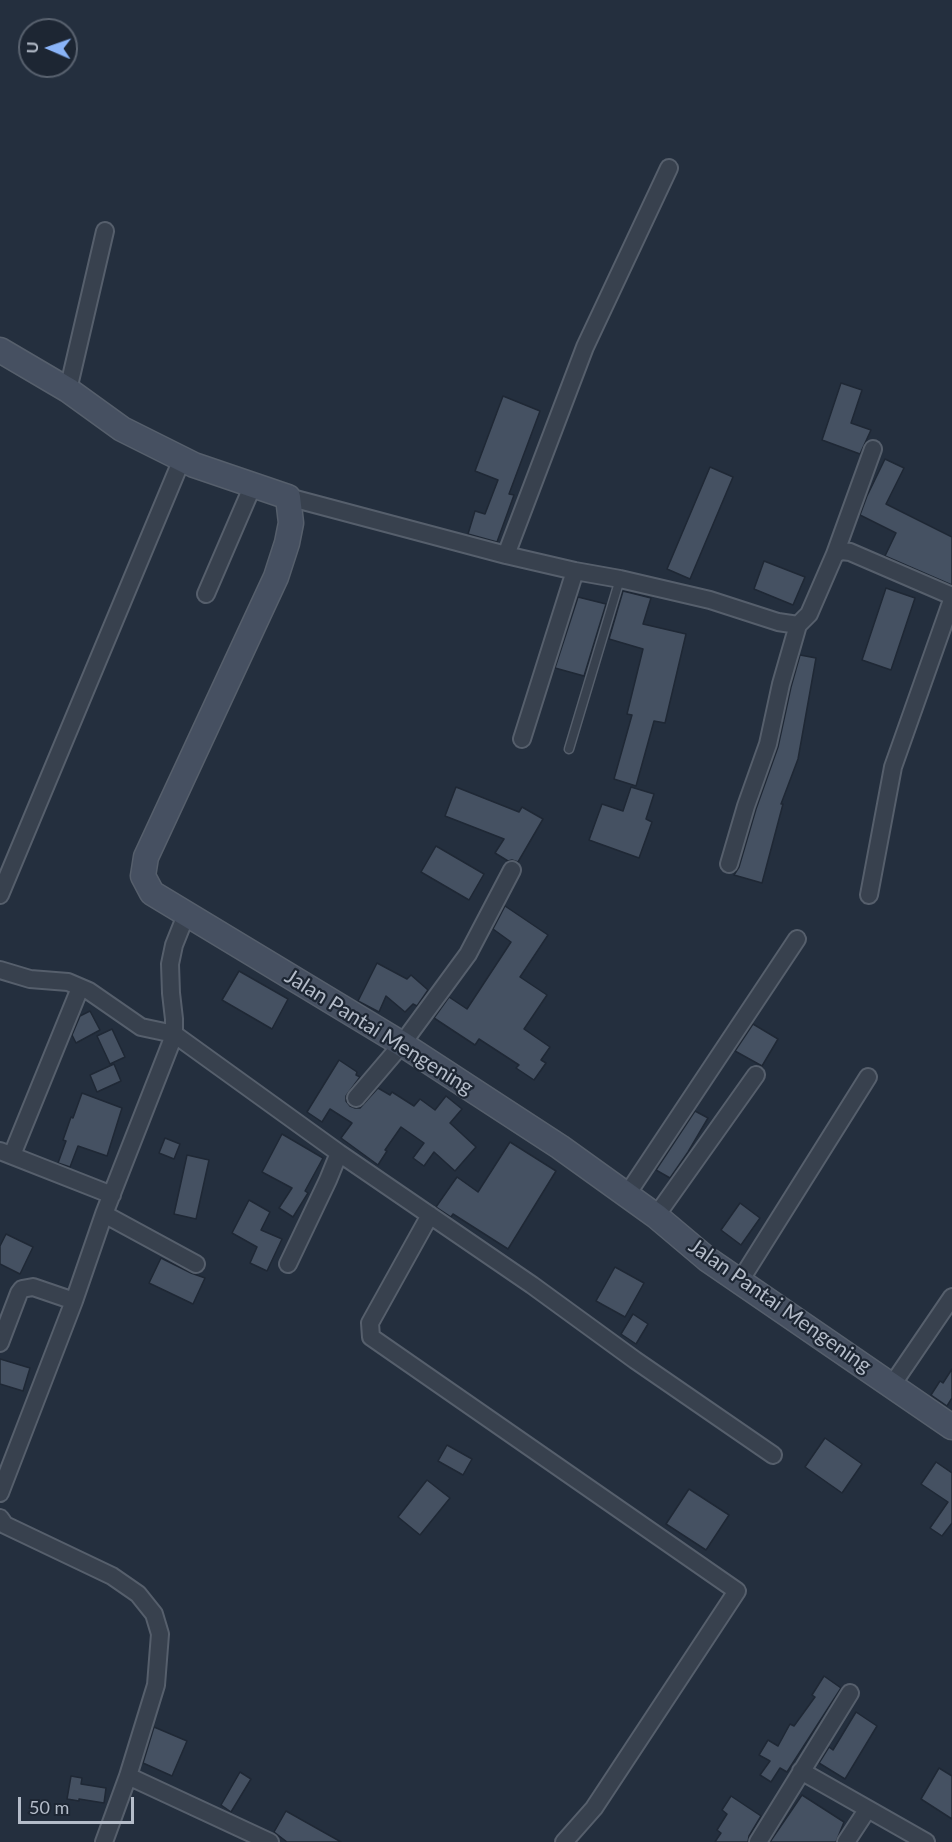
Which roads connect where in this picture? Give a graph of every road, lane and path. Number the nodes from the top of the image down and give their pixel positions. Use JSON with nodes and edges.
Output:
{"nodes":[{"id":1,"x":669,"y":168,"type":"dead end"},
{"id":2,"x":105,"y":231,"type":"dead end"},
{"id":3,"x":0,"y":350,"type":"edge"},
{"id":4,"x":68,"y":390,"type":"junction"},
{"id":5,"x":873,"y":448,"type":"dead end"},
{"id":6,"x":182,"y":459,"type":"junction"},
{"id":7,"x":253,"y":485,"type":"junction"},
{"id":8,"x":288,"y":497,"type":"junction"},
{"id":9,"x":836,"y":554,"type":"junction"},
{"id":10,"x":506,"y":555,"type":"junction"},
{"id":11,"x":575,"y":571,"type":"junction"},
{"id":12,"x":620,"y":579,"type":"junction"},
{"id":13,"x":206,"y":594,"type":"dead end"},
{"id":14,"x":952,"y":598,"type":"edge"},
{"id":15,"x":798,"y":625,"type":"junction"},
{"id":16,"x":522,"y":739,"type":"dead end"},
{"id":17,"x":568,"y":749,"type":"dead end"},
{"id":18,"x":729,"y":864,"type":"dead end"},
{"id":19,"x":512,"y":870,"type":"dead end"},
{"id":20,"x":0,"y":895,"type":"edge"},
{"id":21,"x":869,"y":895,"type":"dead end"},
{"id":22,"x":186,"y":915,"type":"junction"},
{"id":23,"x":797,"y":939,"type":"dead end"},
{"id":24,"x":0,"y":970,"type":"edge"},
{"id":25,"x":80,"y":987,"type":"junction"},
{"id":26,"x":173,"y":1038,"type":"junction"},
{"id":27,"x":402,"y":1044,"type":"junction"},
{"id":28,"x":756,"y":1075,"type":"dead end"},
{"id":29,"x":868,"y":1077,"type":"dead end"},
{"id":30,"x":356,"y":1098,"type":"dead end"},
{"id":31,"x":6,"y":1153,"type":"edge"},
{"id":32,"x":339,"y":1153,"type":"junction"},
{"id":33,"x":112,"y":1195,"type":"junction"},
{"id":34,"x":626,"y":1196,"type":"junction"},
{"id":35,"x":104,"y":1214,"type":"junction"},
{"id":36,"x":430,"y":1215,"type":"junction"},
{"id":37,"x":656,"y":1216,"type":"junction"},
{"id":38,"x":196,"y":1264,"type":"dead end"},
{"id":39,"x":288,"y":1264,"type":"dead end"},
{"id":40,"x":740,"y":1281,"type":"junction"},
{"id":41,"x":952,"y":1297,"type":"edge"},
{"id":42,"x":74,"y":1301,"type":"junction"},
{"id":43,"x":0,"y":1343,"type":"edge"},
{"id":44,"x":892,"y":1385,"type":"junction"},
{"id":45,"x":952,"y":1427,"type":"edge"},
{"id":46,"x":773,"y":1455,"type":"dead end"},
{"id":47,"x":0,"y":1493,"type":"edge"},
{"id":48,"x":0,"y":1518,"type":"edge"},
{"id":49,"x":849,"y":1693,"type":"dead end"},
{"id":50,"x":801,"y":1771,"type":"junction"},
{"id":51,"x":128,"y":1776,"type":"junction"},
{"id":52,"x":867,"y":1810,"type":"junction"},
{"id":53,"x":104,"y":1842,"type":"edge"},
{"id":54,"x":270,"y":1842,"type":"edge"},
{"id":55,"x":564,"y":1842,"type":"edge"},
{"id":56,"x":758,"y":1842,"type":"edge"},
{"id":57,"x":846,"y":1842,"type":"edge"},
{"id":58,"x":926,"y":1842,"type":"edge"}],
"edges":[{"from":1,"to":10,"type":"street"},
{"from":2,"to":4,"type":"street"},
{"from":3,"to":4,"type":"street"},
{"from":4,"to":6,"type":"street"},
{"from":5,"to":9,"type":"street"},
{"from":6,"to":7,"type":"street"},
{"from":6,"to":20,"type":"street"},
{"from":7,"to":8,"type":"street"},
{"from":7,"to":13,"type":"street"},
{"from":8,"to":10,"type":"street"},
{"from":8,"to":22,"type":"street","name":"Jalan Pantai Mengening"},
{"from":9,"to":14,"type":"street"},
{"from":9,"to":15,"type":"street"},
{"from":10,"to":11,"type":"street"},
{"from":11,"to":12,"type":"street"},
{"from":11,"to":16,"type":"street"},
{"from":12,"to":15,"type":"street"},
{"from":12,"to":17,"type":"lane"},
{"from":14,"to":21,"type":"street"},
{"from":15,"to":18,"type":"street"},
{"from":19,"to":27,"type":"street"},
{"from":22,"to":26,"type":"street"},
{"from":22,"to":27,"type":"street","name":"Jalan Pantai Mengening"},
{"from":23,"to":34,"type":"street"},
{"from":24,"to":25,"type":"street"},
{"from":25,"to":26,"type":"street"},
{"from":25,"to":31,"type":"street"},
{"from":26,"to":32,"type":"street"},
{"from":26,"to":33,"type":"street"},
{"from":27,"to":30,"type":"street"},
{"from":27,"to":34,"type":"street","name":"Jalan Pantai Mengening"},
{"from":28,"to":37,"type":"street"},
{"from":29,"to":40,"type":"street"},
{"from":31,"to":33,"type":"street"},
{"from":32,"to":36,"type":"street"},
{"from":32,"to":39,"type":"street"},
{"from":33,"to":35,"type":"street"},
{"from":34,"to":37,"type":"street","name":"Jalan Pantai Mengening"},
{"from":35,"to":38,"type":"street"},
{"from":35,"to":42,"type":"street"},
{"from":36,"to":46,"type":"street"},
{"from":36,"to":55,"type":"street"},
{"from":37,"to":40,"type":"street","name":"Jalan Pantai Mengening"},
{"from":40,"to":44,"type":"street","name":"Jalan Pantai Mengening"},
{"from":41,"to":44,"type":"street"},
{"from":42,"to":43,"type":"street"},
{"from":42,"to":47,"type":"street"},
{"from":44,"to":45,"type":"street","name":"Jalan Pantai Mengening"},
{"from":48,"to":51,"type":"street"},
{"from":49,"to":50,"type":"street"},
{"from":50,"to":52,"type":"street"},
{"from":50,"to":56,"type":"street"},
{"from":51,"to":53,"type":"street"},
{"from":51,"to":54,"type":"street"},
{"from":52,"to":57,"type":"street"},
{"from":52,"to":58,"type":"street"}]}
